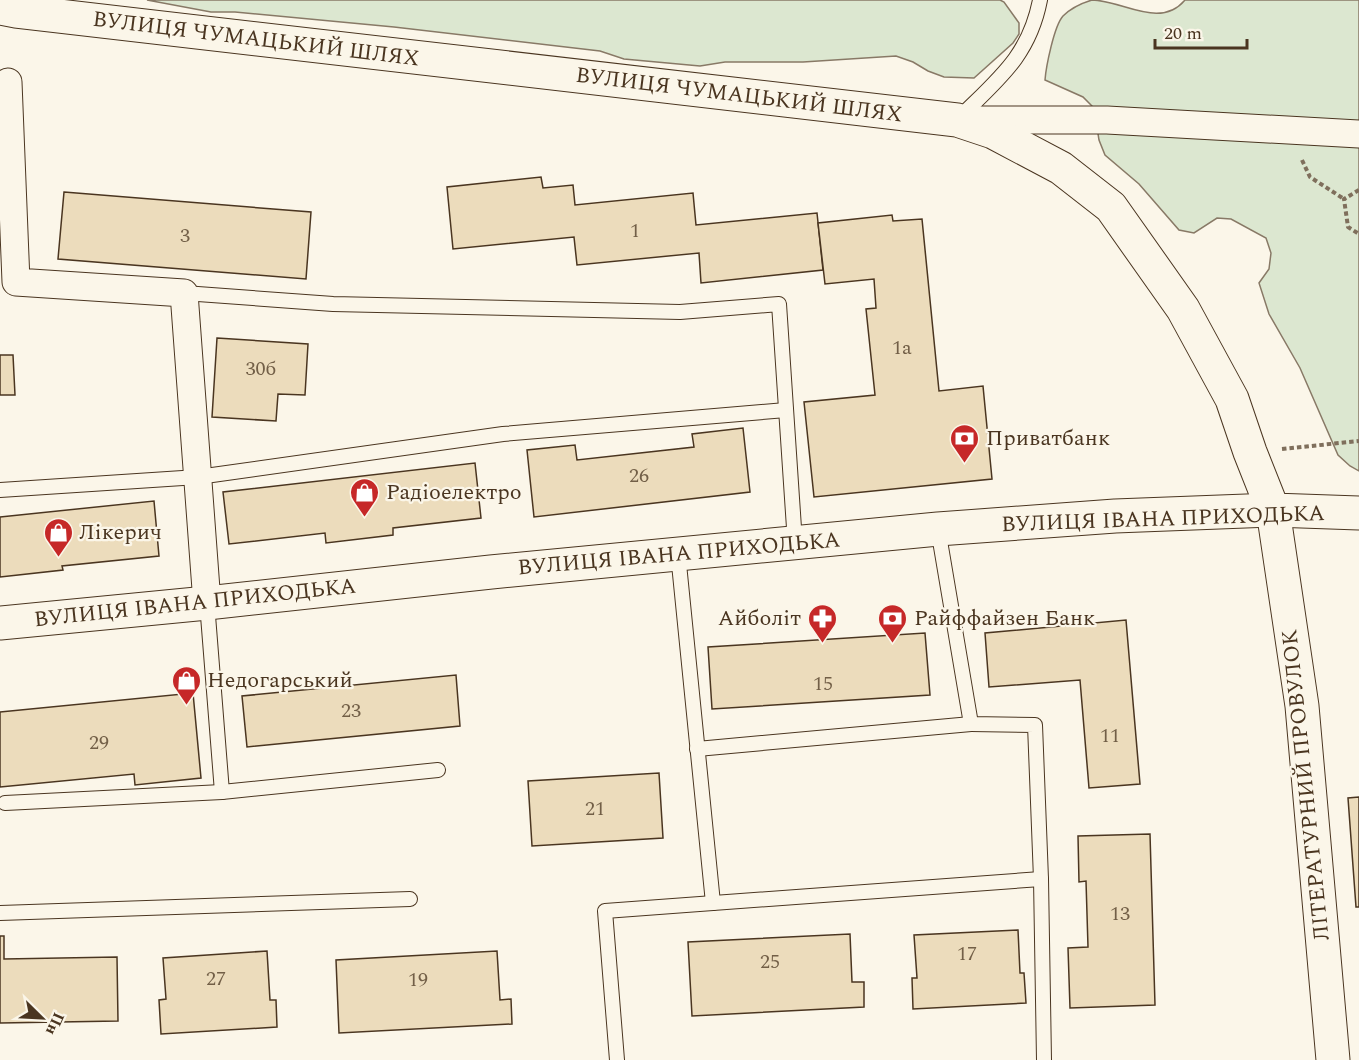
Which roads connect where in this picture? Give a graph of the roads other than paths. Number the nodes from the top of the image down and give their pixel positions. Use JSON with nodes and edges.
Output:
{"nodes":[{"id":1,"x":1040,"y":0,"type":"edge"},
{"id":2,"x":12,"y":6,"type":"edge"},
{"id":3,"x":8,"y":82,"type":"dead end"},
{"id":4,"x":957,"y":120,"type":"junction"},
{"id":5,"x":1359,"y":134,"type":"edge"},
{"id":6,"x":6,"y":191,"type":"edge"},
{"id":7,"x":184,"y":293,"type":"junction"},
{"id":8,"x":786,"y":410,"type":"junction"},
{"id":9,"x":198,"y":477,"type":"junction"},
{"id":10,"x":0,"y":490,"type":"edge"},
{"id":11,"x":1273,"y":510,"type":"junction"},
{"id":12,"x":1359,"y":513,"type":"edge"},
{"id":13,"x":938,"y":529,"type":"junction"},
{"id":14,"x":795,"y":543,"type":"junction"},
{"id":15,"x":678,"y":554,"type":"junction"},
{"id":16,"x":207,"y":603,"type":"junction"},
{"id":17,"x":0,"y":622,"type":"edge"},
{"id":18,"x":970,"y":724,"type":"junction"},
{"id":19,"x":697,"y":749,"type":"junction"},
{"id":20,"x":438,"y":770,"type":"dead end"},
{"id":21,"x":222,"y":792,"type":"junction"},
{"id":22,"x":4,"y":803,"type":"dead end"},
{"id":23,"x":1041,"y":879,"type":"junction"},
{"id":24,"x":410,"y":899,"type":"dead end"},
{"id":25,"x":713,"y":903,"type":"junction"},
{"id":26,"x":0,"y":914,"type":"edge"},
{"id":27,"x":617,"y":1060,"type":"edge"},
{"id":28,"x":1044,"y":1060,"type":"edge"},
{"id":29,"x":1333,"y":1060,"type":"edge"}],
"edges":[{"from":1,"to":4,"type":"lane"},
{"from":2,"to":4,"type":"main road","name":"ВУЛИЦЯ ЧУМАЦЬКИЙ ШЛЯХ"},
{"from":3,"to":6,"type":"street"},
{"from":4,"to":5,"type":"street"},
{"from":4,"to":11,"type":"main road","name":"ВУЛИЦЯ ЧУМАЦЬКИЙ ШЛЯХ"},
{"from":6,"to":7,"type":"street"},
{"from":7,"to":8,"type":"lane"},
{"from":7,"to":9,"type":"street"},
{"from":8,"to":9,"type":"lane"},
{"from":8,"to":14,"type":"lane"},
{"from":9,"to":10,"type":"lane"},
{"from":9,"to":16,"type":"street"},
{"from":11,"to":12,"type":"main road","name":"ВУЛИЦЯ ІВАНА ПРИХОДЬКА"},
{"from":11,"to":13,"type":"main road","name":"ВУЛИЦЯ ІВАНА ПРИХОДЬКА"},
{"from":11,"to":29,"type":"main road","name":"ЛІТЕРАТУРНИЙ ПРОВУЛОК"},
{"from":13,"to":14,"type":"main road","name":"ВУЛИЦЯ ІВАНА ПРИХОДЬКА"},
{"from":13,"to":18,"type":"lane"},
{"from":14,"to":15,"type":"main road","name":"ВУЛИЦЯ ІВАНА ПРИХОДЬКА"},
{"from":15,"to":16,"type":"main road","name":"ВУЛИЦЯ ІВАНА ПРИХОДЬКА"},
{"from":15,"to":19,"type":"lane"},
{"from":16,"to":17,"type":"main road","name":"ВУЛИЦЯ ІВАНА ПРИХОДЬКА"},
{"from":16,"to":21,"type":"lane"},
{"from":18,"to":19,"type":"lane"},
{"from":18,"to":23,"type":"lane"},
{"from":19,"to":25,"type":"lane"},
{"from":20,"to":21,"type":"lane"},
{"from":21,"to":22,"type":"lane"},
{"from":23,"to":25,"type":"lane"},
{"from":23,"to":28,"type":"lane"},
{"from":24,"to":26,"type":"lane"},
{"from":25,"to":27,"type":"lane"}]}
